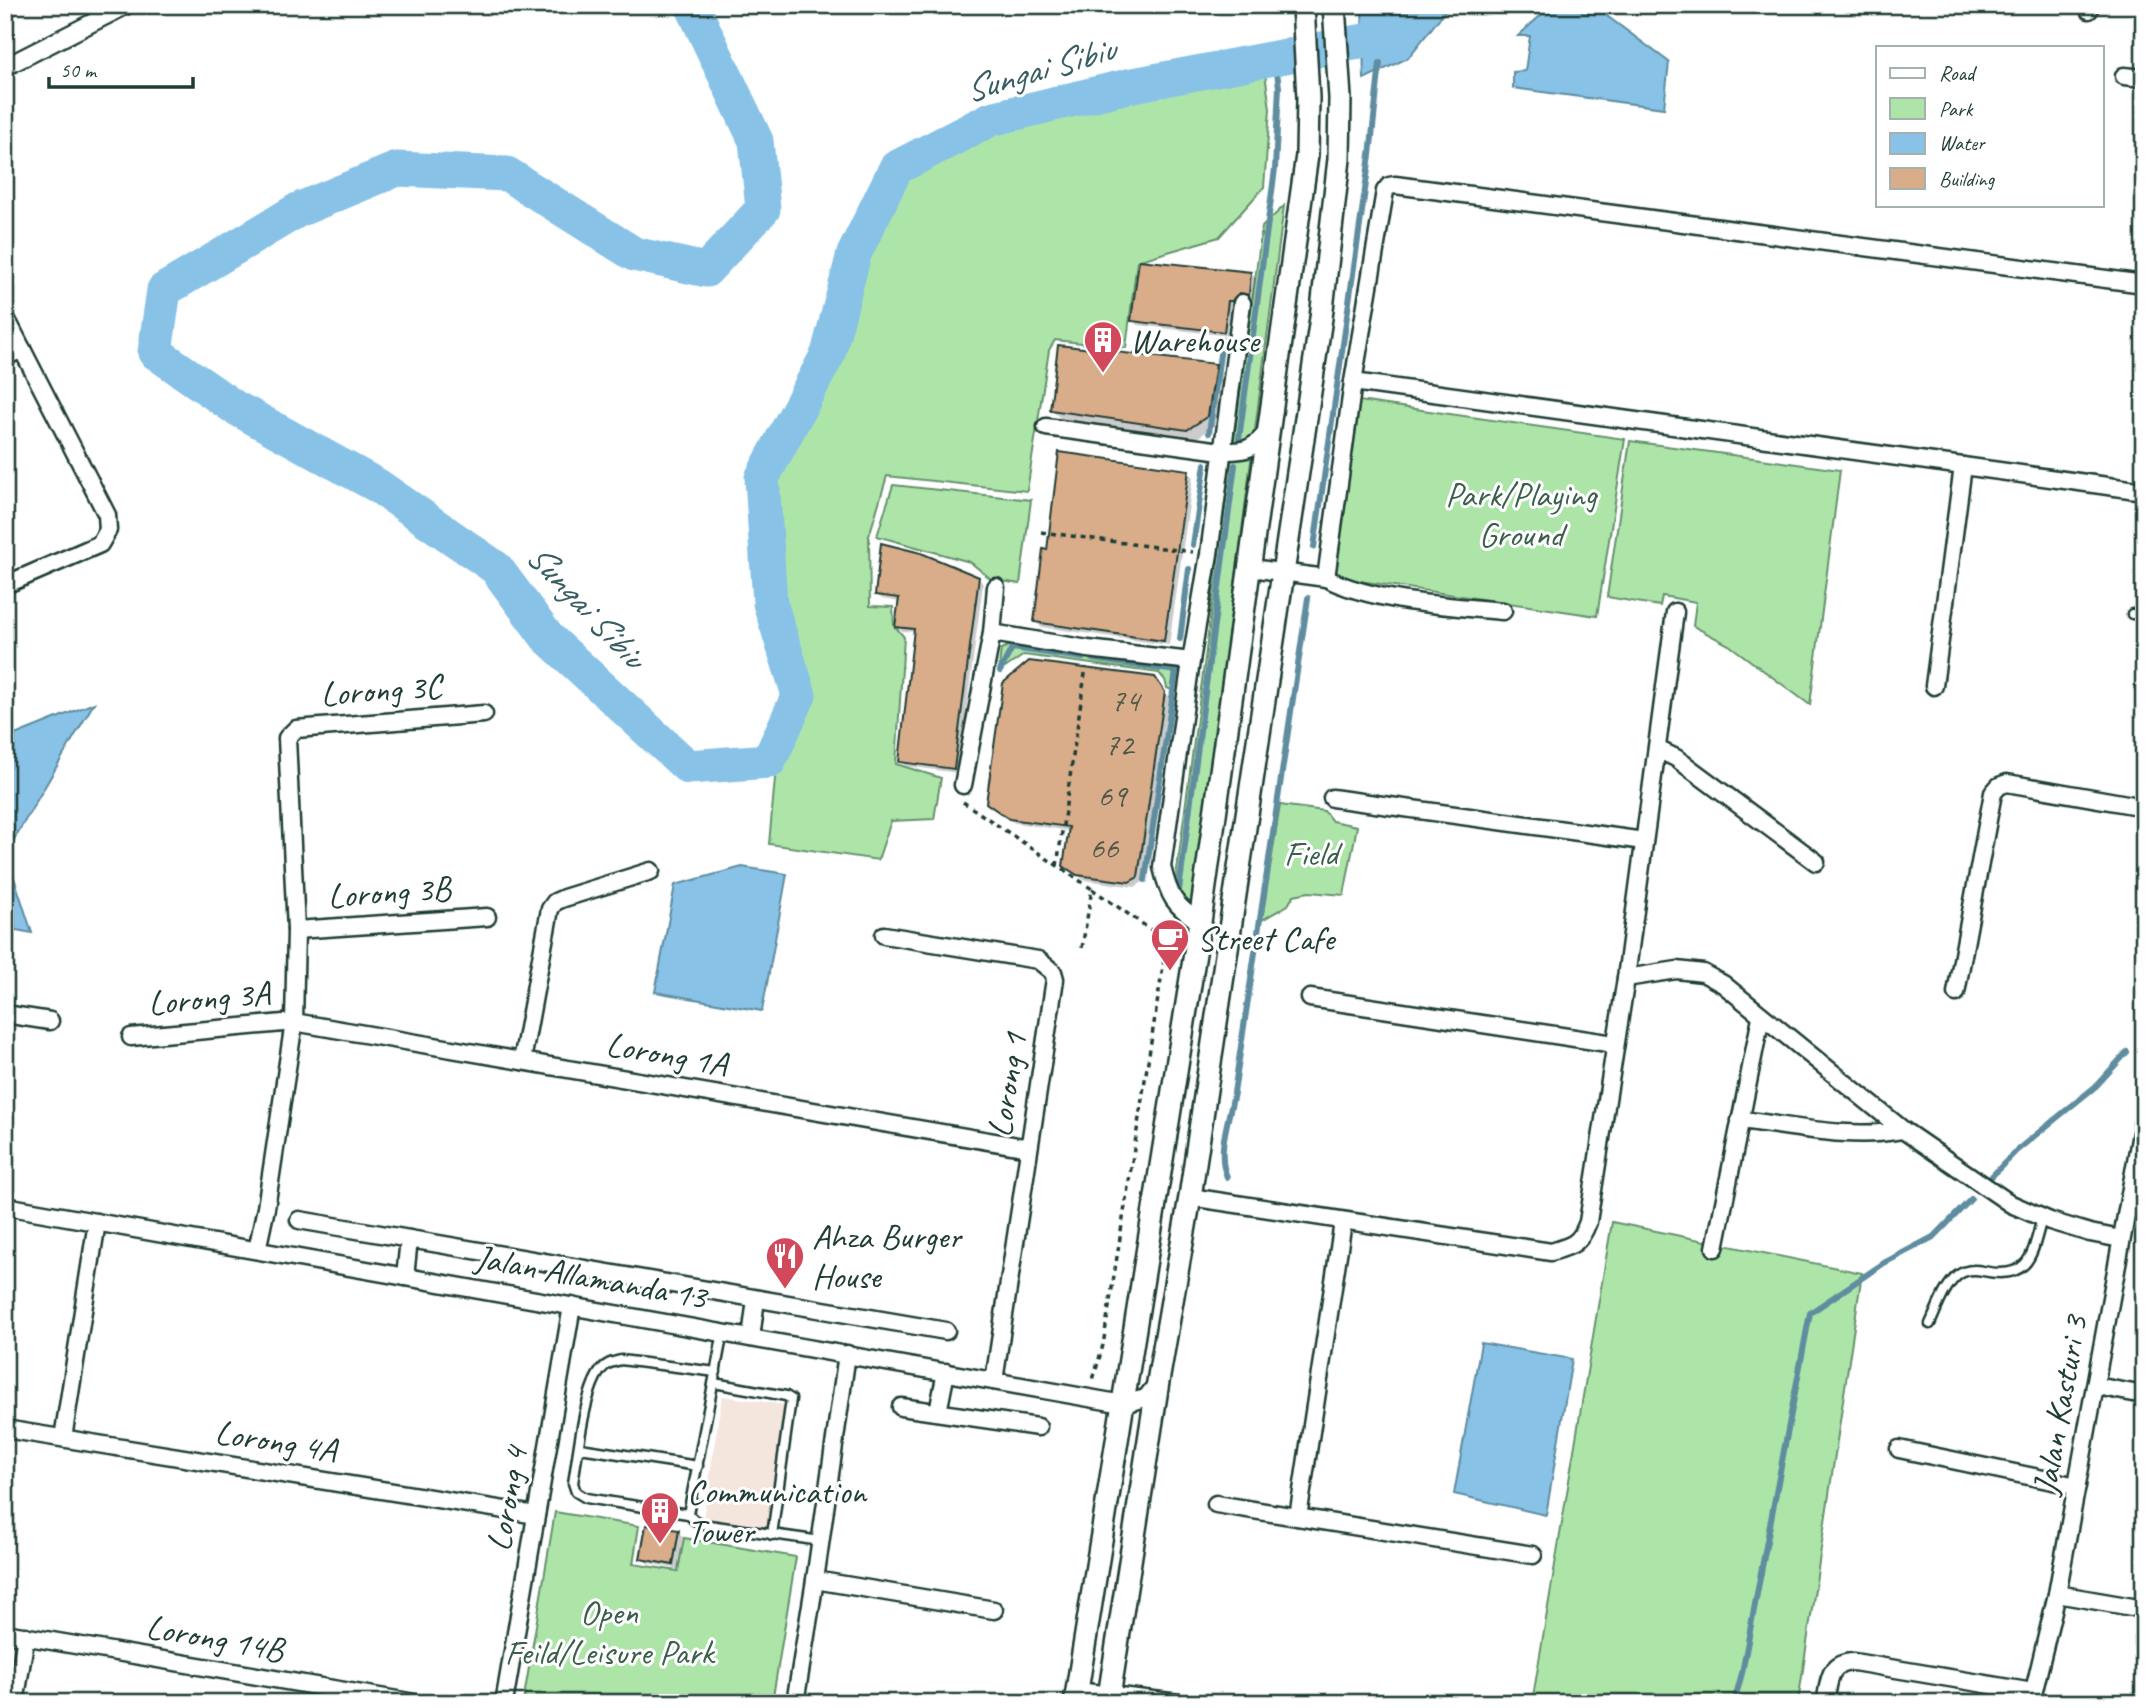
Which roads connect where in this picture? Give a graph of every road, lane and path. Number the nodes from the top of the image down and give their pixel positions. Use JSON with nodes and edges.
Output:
{"nodes":[{"id":1,"x":1303,"y":5,"type":"edge"},
{"id":2,"x":1334,"y":5,"type":"edge"},
{"id":3,"x":124,"y":6,"type":"edge"},
{"id":4,"x":5,"y":67,"type":"edge"},
{"id":5,"x":2124,"y":76,"type":"dead end"},
{"id":6,"x":2144,"y":78,"type":"edge"},
{"id":7,"x":2144,"y":284,"type":"edge"},
{"id":8,"x":1242,"y":303,"type":"dead end"},
{"id":9,"x":5,"y":316,"type":"edge"},
{"id":10,"x":22,"y":349,"type":"junction"},
{"id":11,"x":5,"y":357,"type":"edge"},
{"id":12,"x":1353,"y":382,"type":"junction"},
{"id":13,"x":1271,"y":426,"type":"junction"},
{"id":14,"x":1046,"y":427,"type":"dead end"},
{"id":15,"x":1221,"y":451,"type":"junction"},
{"id":16,"x":1963,"y":466,"type":"junction"},
{"id":17,"x":2144,"y":491,"type":"edge"},
{"id":18,"x":1041,"y":532,"type":"dead end"},
{"id":19,"x":1209,"y":554,"type":"junction"},
{"id":20,"x":1251,"y":568,"type":"junction"},
{"id":21,"x":1282,"y":571,"type":"junction"},
{"id":22,"x":1326,"y":578,"type":"junction"},
{"id":23,"x":5,"y":585,"type":"edge"},
{"id":24,"x":996,"y":587,"type":"dead end"},
{"id":25,"x":1503,"y":611,"type":"dead end"},
{"id":26,"x":1675,"y":612,"type":"dead end"},
{"id":27,"x":2132,"y":614,"type":"dead end"},
{"id":28,"x":2144,"y":615,"type":"edge"},
{"id":29,"x":992,"y":633,"type":"junction"},
{"id":30,"x":1088,"y":649,"type":"junction"},
{"id":31,"x":1191,"y":662,"type":"junction"},
{"id":32,"x":1934,"y":686,"type":"dead end"},
{"id":33,"x":484,"y":714,"type":"dead end"},
{"id":34,"x":1657,"y":749,"type":"junction"},
{"id":35,"x":962,"y":793,"type":"joint"},
{"id":36,"x":1332,"y":798,"type":"dead end"},
{"id":37,"x":2144,"y":807,"type":"edge"},
{"id":38,"x":1644,"y":841,"type":"junction"},
{"id":39,"x":1816,"y":862,"type":"dead end"},
{"id":40,"x":1057,"y":866,"type":"junction"},
{"id":41,"x":651,"y":871,"type":"dead end"},
{"id":42,"x":1092,"y":889,"type":"junction"},
{"id":43,"x":487,"y":917,"type":"dead end"},
{"id":44,"x":1200,"y":922,"type":"junction"},
{"id":45,"x":296,"y":930,"type":"junction"},
{"id":46,"x":884,"y":935,"type":"dead end"},
{"id":47,"x":1082,"y":948,"type":"dead end"},
{"id":48,"x":1626,"y":978,"type":"junction"},
{"id":49,"x":1956,"y":993,"type":"dead end"},
{"id":50,"x":1310,"y":998,"type":"dead end"},
{"id":51,"x":5,"y":1014,"type":"edge"},
{"id":52,"x":1761,"y":1017,"type":"junction"},
{"id":53,"x":50,"y":1021,"type":"dead end"},
{"id":54,"x":294,"y":1022,"type":"junction"},
{"id":55,"x":131,"y":1037,"type":"dead end"},
{"id":56,"x":1614,"y":1044,"type":"junction"},
{"id":57,"x":522,"y":1061,"type":"junction"},
{"id":58,"x":2144,"y":1117,"type":"edge"},
{"id":59,"x":1741,"y":1120,"type":"junction"},
{"id":60,"x":1903,"y":1130,"type":"junction"},
{"id":61,"x":1030,"y":1148,"type":"junction"},
{"id":62,"x":2138,"y":1190,"type":"edge"},
{"id":63,"x":1190,"y":1197,"type":"junction"},
{"id":64,"x":5,"y":1206,"type":"edge"},
{"id":65,"x":2042,"y":1218,"type":"junction"},
{"id":66,"x":299,"y":1220,"type":"dead end"},
{"id":67,"x":97,"y":1222,"type":"junction"},
{"id":68,"x":1343,"y":1222,"type":"junction"},
{"id":69,"x":409,"y":1239,"type":"junction"},
{"id":70,"x":2121,"y":1239,"type":"junction"},
{"id":71,"x":1715,"y":1248,"type":"dead end"},
{"id":72,"x":257,"y":1250,"type":"junction"},
{"id":73,"x":405,"y":1277,"type":"junction"},
{"id":74,"x":756,"y":1299,"type":"junction"},
{"id":75,"x":572,"y":1306,"type":"junction"},
{"id":76,"x":1930,"y":1324,"type":"dead end"},
{"id":77,"x":946,"y":1331,"type":"dead end"},
{"id":78,"x":723,"y":1332,"type":"junction"},
{"id":79,"x":751,"y":1338,"type":"junction"},
{"id":80,"x":847,"y":1354,"type":"junction"},
{"id":81,"x":716,"y":1372,"type":"junction"},
{"id":82,"x":946,"y":1372,"type":"junction"},
{"id":83,"x":995,"y":1381,"type":"junction"},
{"id":84,"x":1093,"y":1381,"type":"dead end"},
{"id":85,"x":1158,"y":1382,"type":"junction"},
{"id":86,"x":714,"y":1383,"type":"junction"},
{"id":87,"x":2095,"y":1386,"type":"junction"},
{"id":88,"x":2144,"y":1395,"type":"edge"},
{"id":89,"x":1124,"y":1404,"type":"junction"},
{"id":90,"x":901,"y":1407,"type":"dead end"},
{"id":91,"x":938,"y":1412,"type":"junction"},
{"id":92,"x":1038,"y":1427,"type":"dead end"},
{"id":93,"x":5,"y":1429,"type":"edge"},
{"id":94,"x":63,"y":1438,"type":"junction"},
{"id":95,"x":580,"y":1448,"type":"junction"},
{"id":96,"x":1899,"y":1449,"type":"dead end"},
{"id":97,"x":698,"y":1466,"type":"junction"},
{"id":98,"x":2077,"y":1486,"type":"junction"},
{"id":99,"x":1216,"y":1504,"type":"dead end"},
{"id":100,"x":688,"y":1514,"type":"junction"},
{"id":101,"x":536,"y":1515,"type":"junction"},
{"id":102,"x":1298,"y":1517,"type":"junction"},
{"id":103,"x":772,"y":1535,"type":"junction"},
{"id":104,"x":821,"y":1541,"type":"junction"},
{"id":105,"x":1534,"y":1555,"type":"dead end"},
{"id":106,"x":815,"y":1580,"type":"junction"},
{"id":107,"x":2057,"y":1594,"type":"junction"},
{"id":108,"x":2144,"y":1609,"type":"edge"},
{"id":109,"x":994,"y":1610,"type":"dead end"},
{"id":110,"x":5,"y":1633,"type":"edge"},
{"id":111,"x":26,"y":1636,"type":"junction"},
{"id":112,"x":1076,"y":1697,"type":"edge"},
{"id":113,"x":2032,"y":1697,"type":"edge"},
{"id":114,"x":1109,"y":1698,"type":"edge"},
{"id":115,"x":15,"y":1703,"type":"edge"},
{"id":116,"x":415,"y":1703,"type":"edge"},
{"id":117,"x":503,"y":1703,"type":"edge"},
{"id":118,"x":795,"y":1703,"type":"edge"},
{"id":119,"x":1179,"y":1703,"type":"edge"},
{"id":120,"x":1825,"y":1703,"type":"edge"}],
"edges":[{"from":1,"to":13,"type":"street"},
{"from":2,"to":21,"type":"street"},
{"from":3,"to":4,"type":"street"},
{"from":5,"to":6,"type":"street"},
{"from":7,"to":12,"type":"street"},
{"from":8,"to":15,"type":"street"},
{"from":9,"to":10,"type":"street"},
{"from":10,"to":11,"type":"street"},
{"from":10,"to":23,"type":"street"},
{"from":12,"to":16,"type":"street"},
{"from":12,"to":22,"type":"street"},
{"from":13,"to":15,"type":"street"},
{"from":13,"to":20,"type":"street"},
{"from":14,"to":15,"type":"street"},
{"from":15,"to":19,"type":"street"},
{"from":16,"to":17,"type":"street"},
{"from":16,"to":32,"type":"street"},
{"from":18,"to":19,"type":"path"},
{"from":19,"to":31,"type":"street"},
{"from":20,"to":21,"type":"street"},
{"from":20,"to":44,"type":"street"},
{"from":21,"to":22,"type":"street"},
{"from":21,"to":63,"type":"street"},
{"from":22,"to":25,"type":"street"},
{"from":24,"to":29,"type":"street"},
{"from":26,"to":34,"type":"street"},
{"from":27,"to":28,"type":"lane"},
{"from":29,"to":30,"type":"street"},
{"from":29,"to":35,"type":"street"},
{"from":30,"to":31,"type":"street"},
{"from":30,"to":40,"type":"path"},
{"from":31,"to":44,"type":"street"},
{"from":33,"to":45,"type":"street","name":"Lorong 3C"},
{"from":34,"to":38,"type":"street"},
{"from":34,"to":39,"type":"street"},
{"from":35,"to":40,"type":"path"},
{"from":36,"to":38,"type":"street"},
{"from":37,"to":49,"type":"street"},
{"from":38,"to":48,"type":"street"},
{"from":40,"to":42,"type":"path"},
{"from":41,"to":57,"type":"street"},
{"from":42,"to":47,"type":"path"},
{"from":42,"to":84,"type":"path"},
{"from":43,"to":45,"type":"street","name":"Lorong 3B"},
{"from":44,"to":89,"type":"street"},
{"from":45,"to":54,"type":"street"},
{"from":46,"to":61,"type":"street","name":"Lorong 1"},
{"from":48,"to":52,"type":"street"},
{"from":48,"to":56,"type":"street"},
{"from":50,"to":56,"type":"street"},
{"from":51,"to":53,"type":"street"},
{"from":52,"to":59,"type":"street"},
{"from":52,"to":60,"type":"street"},
{"from":54,"to":55,"type":"street","name":"Lorong 3A"},
{"from":54,"to":57,"type":"street","name":"Lorong 1A"},
{"from":54,"to":72,"type":"street"},
{"from":56,"to":68,"type":"street"},
{"from":57,"to":61,"type":"street","name":"Lorong 1A"},
{"from":58,"to":62,"type":"street","name":"Jalan Kasturi 3"},
{"from":59,"to":60,"type":"street"},
{"from":59,"to":71,"type":"street"},
{"from":60,"to":65,"type":"street"},
{"from":61,"to":83,"type":"street","name":"Lorong 1"},
{"from":62,"to":70,"type":"street","name":"Jalan Kasturi 3"},
{"from":63,"to":68,"type":"street"},
{"from":63,"to":85,"type":"street"},
{"from":64,"to":67,"type":"street","name":"Jalan Allamanda 13"},
{"from":65,"to":70,"type":"street"},
{"from":65,"to":76,"type":"lane"},
{"from":66,"to":69,"type":"street"},
{"from":67,"to":72,"type":"street","name":"Jalan Allamanda 13"},
{"from":67,"to":94,"type":"street"},
{"from":68,"to":102,"type":"street"},
{"from":69,"to":73,"type":"street"},
{"from":69,"to":74,"type":"street"},
{"from":70,"to":87,"type":"street","name":"Jalan Kasturi 3"},
{"from":72,"to":73,"type":"street","name":"Jalan Allamanda 13"},
{"from":73,"to":75,"type":"street","name":"Jalan Allamanda 13"},
{"from":74,"to":77,"type":"street"},
{"from":74,"to":79,"type":"street"},
{"from":75,"to":78,"type":"street","name":"Jalan Allamanda 13"},
{"from":75,"to":101,"type":"street","name":"Lorong 4"},
{"from":78,"to":79,"type":"street","name":"Jalan Allamanda 13"},
{"from":78,"to":81,"type":"lane"},
{"from":79,"to":80,"type":"street","name":"Jalan Allamanda 13"},
{"from":80,"to":82,"type":"street","name":"Jalan Allamanda 13"},
{"from":80,"to":104,"type":"street"},
{"from":81,"to":86,"type":"lane"},
{"from":81,"to":95,"type":"lane"},
{"from":82,"to":83,"type":"street","name":"Jalan Allamanda 13"},
{"from":82,"to":91,"type":"street"},
{"from":83,"to":89,"type":"street","name":"Jalan Allamanda 13"},
{"from":85,"to":89,"type":"street"},
{"from":85,"to":114,"type":"street"},
{"from":86,"to":97,"type":"lane"},
{"from":86,"to":103,"type":"lane"},
{"from":87,"to":88,"type":"street"},
{"from":87,"to":98,"type":"street","name":"Jalan Kasturi 3"},
{"from":89,"to":112,"type":"street"},
{"from":90,"to":91,"type":"street"},
{"from":91,"to":92,"type":"street"},
{"from":93,"to":94,"type":"street","name":"Lorong 4A"},
{"from":94,"to":101,"type":"street","name":"Lorong 4A"},
{"from":95,"to":97,"type":"lane"},
{"from":95,"to":100,"type":"lane"},
{"from":96,"to":98,"type":"street"},
{"from":97,"to":100,"type":"lane"},
{"from":98,"to":107,"type":"street","name":"Jalan Kasturi 3"},
{"from":99,"to":102,"type":"street"},
{"from":100,"to":103,"type":"lane"},
{"from":101,"to":117,"type":"street","name":"Lorong 4"},
{"from":102,"to":105,"type":"street"},
{"from":103,"to":104,"type":"lane"},
{"from":104,"to":106,"type":"street"},
{"from":106,"to":109,"type":"street"},
{"from":106,"to":118,"type":"street"},
{"from":107,"to":108,"type":"street"},
{"from":107,"to":113,"type":"street","name":"Jalan Kasturi 3"},
{"from":110,"to":111,"type":"street","name":"Lorong 14B"},
{"from":111,"to":115,"type":"street"},
{"from":111,"to":116,"type":"street","name":"Lorong 14B"},
{"from":112,"to":114,"type":"street"},
{"from":113,"to":120,"type":"street"},
{"from":114,"to":119,"type":"street"}]}
